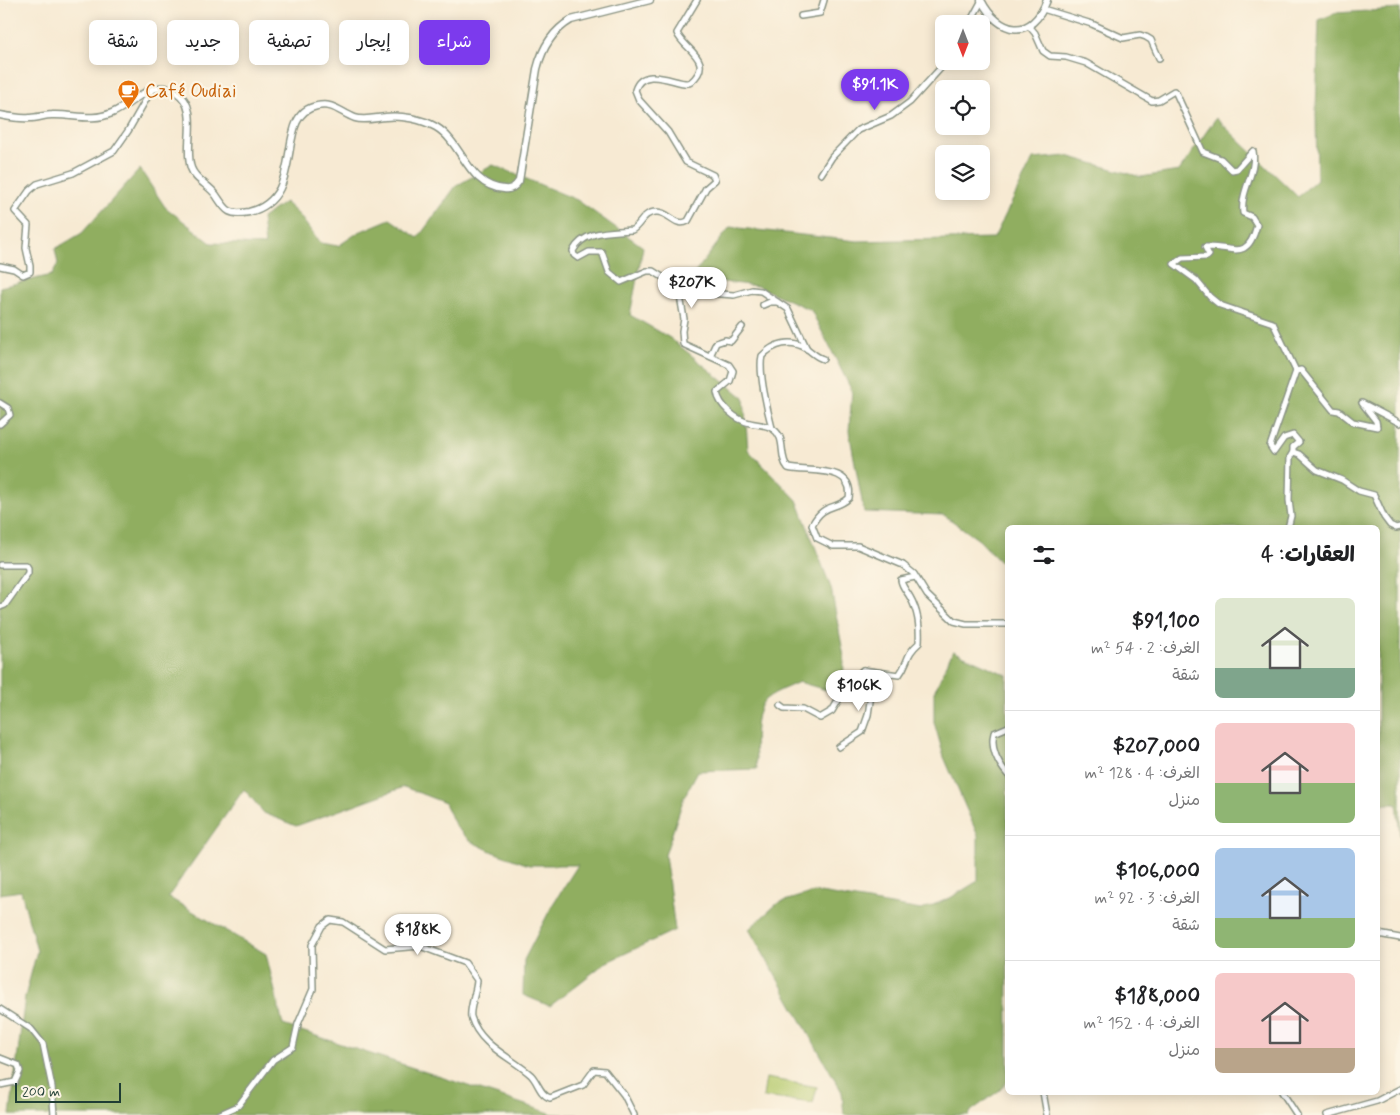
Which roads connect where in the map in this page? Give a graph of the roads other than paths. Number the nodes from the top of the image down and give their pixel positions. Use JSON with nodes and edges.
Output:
{"nodes":[{"id":1,"x":650,"y":0,"type":"edge"},
{"id":2,"x":697,"y":0,"type":"edge"},
{"id":3,"x":824,"y":0,"type":"edge"},
{"id":4,"x":1047,"y":0,"type":"edge"},
{"id":5,"x":640,"y":1,"type":"edge"},
{"id":6,"x":981,"y":1,"type":"edge"},
{"id":7,"x":1043,"y":10,"type":"junction"},
{"id":8,"x":974,"y":15,"type":"edge"},
{"id":9,"x":801,"y":16,"type":"dead end"},
{"id":10,"x":1029,"y":26,"type":"junction"},
{"id":11,"x":1159,"y":58,"type":"dead end"},
{"id":12,"x":939,"y":70,"type":"edge"},
{"id":13,"x":152,"y":89,"type":"junction"},
{"id":14,"x":140,"y":95,"type":"junction"},
{"id":15,"x":147,"y":100,"type":"junction"},
{"id":16,"x":0,"y":115,"type":"edge"},
{"id":17,"x":821,"y":174,"type":"dead end"},
{"id":18,"x":0,"y":266,"type":"edge"},
{"id":19,"x":679,"y":290,"type":"junction"},
{"id":20,"x":780,"y":302,"type":"junction"},
{"id":21,"x":763,"y":305,"type":"dead end"},
{"id":22,"x":742,"y":327,"type":"dead end"},
{"id":23,"x":808,"y":349,"type":"junction"},
{"id":24,"x":710,"y":356,"type":"junction"},
{"id":25,"x":823,"y":360,"type":"dead end"},
{"id":26,"x":1296,"y":371,"type":"junction"},
{"id":27,"x":0,"y":403,"type":"edge"},
{"id":28,"x":1400,"y":423,"type":"edge"},
{"id":29,"x":0,"y":424,"type":"edge"},
{"id":30,"x":772,"y":428,"type":"junction"},
{"id":31,"x":1293,"y":452,"type":"junction"},
{"id":32,"x":1289,"y":525,"type":"edge"},
{"id":33,"x":1400,"y":527,"type":"edge"},
{"id":34,"x":0,"y":565,"type":"edge"},
{"id":35,"x":915,"y":577,"type":"junction"},
{"id":36,"x":0,"y":607,"type":"edge"},
{"id":37,"x":1005,"y":624,"type":"edge"},
{"id":38,"x":863,"y":670,"type":"junction"},
{"id":39,"x":780,"y":705,"type":"dead end"},
{"id":40,"x":1005,"y":728,"type":"edge"},
{"id":41,"x":838,"y":747,"type":"dead end"},
{"id":42,"x":1005,"y":770,"type":"edge"},
{"id":43,"x":1380,"y":934,"type":"edge"},
{"id":44,"x":1400,"y":938,"type":"edge"},
{"id":45,"x":0,"y":1009,"type":"edge"},
{"id":46,"x":0,"y":1058,"type":"edge"},
{"id":47,"x":0,"y":1086,"type":"edge"},
{"id":48,"x":1400,"y":1090,"type":"edge"},
{"id":49,"x":1044,"y":1095,"type":"edge"},
{"id":50,"x":1284,"y":1095,"type":"edge"},
{"id":51,"x":54,"y":1115,"type":"edge"},
{"id":52,"x":218,"y":1115,"type":"edge"},
{"id":53,"x":634,"y":1115,"type":"edge"},
{"id":54,"x":1047,"y":1115,"type":"edge"},
{"id":55,"x":1298,"y":1115,"type":"edge"},
{"id":56,"x":1327,"y":1115,"type":"edge"}],
"edges":[{"from":1,"to":5,"type":"main road"},
{"from":2,"to":19,"type":"street"},
{"from":3,"to":9,"type":"street"},
{"from":4,"to":7,"type":"main road"},
{"from":5,"to":13,"type":"main road"},
{"from":6,"to":8,"type":"street"},
{"from":6,"to":10,"type":"main road"},
{"from":7,"to":10,"type":"main road"},
{"from":7,"to":11,"type":"street"},
{"from":10,"to":26,"type":"street"},
{"from":12,"to":17,"type":"street"},
{"from":13,"to":14,"type":"main road"},
{"from":13,"to":15,"type":"street"},
{"from":14,"to":15,"type":"street"},
{"from":14,"to":16,"type":"main road"},
{"from":15,"to":18,"type":"street"},
{"from":19,"to":20,"type":"street"},
{"from":19,"to":24,"type":"street"},
{"from":20,"to":21,"type":"street"},
{"from":20,"to":23,"type":"street"},
{"from":22,"to":24,"type":"street"},
{"from":23,"to":25,"type":"street"},
{"from":23,"to":30,"type":"street"},
{"from":24,"to":30,"type":"street"},
{"from":26,"to":28,"type":"street"},
{"from":26,"to":31,"type":"street"},
{"from":27,"to":29,"type":"street"},
{"from":30,"to":35,"type":"street"},
{"from":31,"to":32,"type":"street"},
{"from":31,"to":33,"type":"street"},
{"from":34,"to":36,"type":"street"},
{"from":35,"to":37,"type":"street"},
{"from":35,"to":38,"type":"street"},
{"from":38,"to":39,"type":"street"},
{"from":38,"to":41,"type":"street"},
{"from":40,"to":42,"type":"street"},
{"from":43,"to":44,"type":"street"},
{"from":45,"to":51,"type":"street"},
{"from":46,"to":47,"type":"street"},
{"from":48,"to":56,"type":"street"},
{"from":49,"to":54,"type":"street"},
{"from":50,"to":55,"type":"street"},
{"from":52,"to":53,"type":"street"}]}
